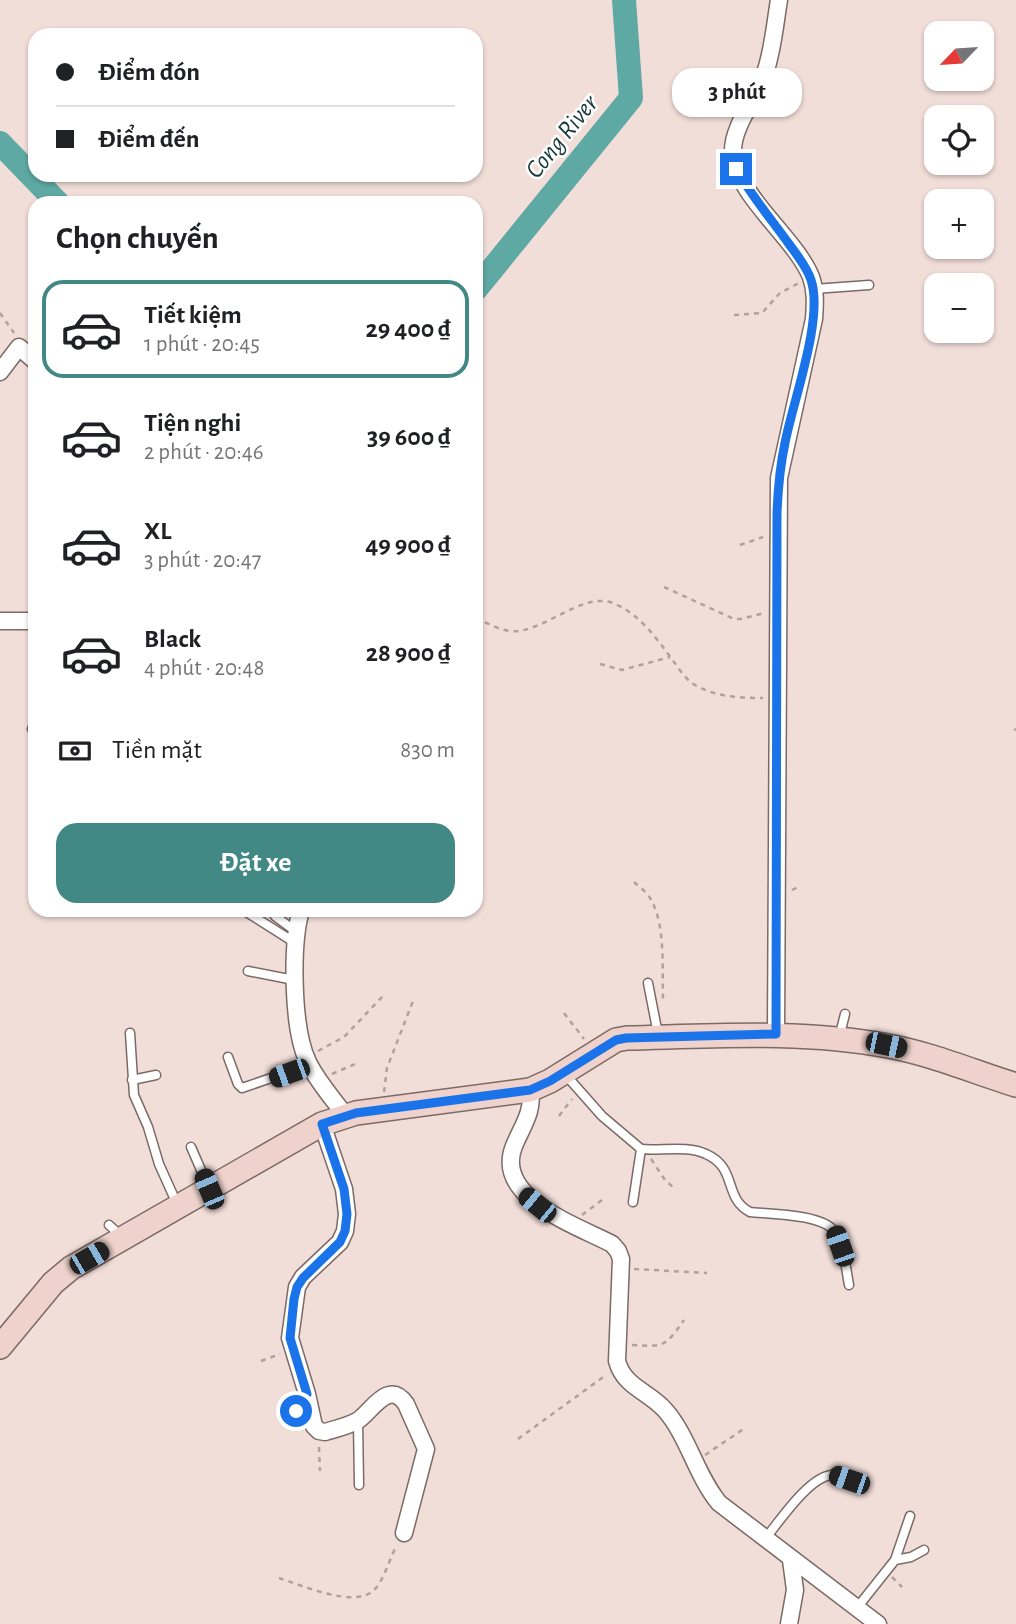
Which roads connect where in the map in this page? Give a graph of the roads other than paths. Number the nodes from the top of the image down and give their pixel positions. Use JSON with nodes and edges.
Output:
{"nodes":[{"id":1,"x":779,"y":0,"type":"edge"},
{"id":2,"x":812,"y":283,"type":"junction"},
{"id":3,"x":869,"y":285,"type":"dead end"},
{"id":4,"x":28,"y":354,"type":"edge"},
{"id":5,"x":0,"y":372,"type":"edge"},
{"id":6,"x":0,"y":621,"type":"edge"},
{"id":7,"x":28,"y":621,"type":"edge"},
{"id":8,"x":256,"y":917,"type":"edge"},
{"id":9,"x":276,"y":917,"type":"edge"},
{"id":10,"x":300,"y":917,"type":"edge"},
{"id":11,"x":297,"y":939,"type":"junction"},
{"id":12,"x":248,"y":971,"type":"dead end"},
{"id":13,"x":294,"y":980,"type":"junction"},
{"id":14,"x":648,"y":983,"type":"dead end"},
{"id":15,"x":845,"y":1014,"type":"dead end"},
{"id":16,"x":130,"y":1033,"type":"dead end"},
{"id":17,"x":776,"y":1034,"type":"junction"},
{"id":18,"x":659,"y":1037,"type":"junction"},
{"id":19,"x":838,"y":1040,"type":"junction"},
{"id":20,"x":228,"y":1057,"type":"dead end"},
{"id":21,"x":308,"y":1061,"type":"junction"},
{"id":22,"x":564,"y":1073,"type":"junction"},
{"id":23,"x":156,"y":1075,"type":"dead end"},
{"id":24,"x":132,"y":1080,"type":"junction"},
{"id":25,"x":1016,"y":1085,"type":"edge"},
{"id":26,"x":530,"y":1090,"type":"junction"},
{"id":27,"x":346,"y":1116,"type":"junction"},
{"id":28,"x":322,"y":1124,"type":"junction"},
{"id":29,"x":191,"y":1147,"type":"dead end"},
{"id":30,"x":644,"y":1150,"type":"junction"},
{"id":31,"x":209,"y":1189,"type":"junction"},
{"id":32,"x":633,"y":1202,"type":"dead end"},
{"id":33,"x":178,"y":1207,"type":"junction"},
{"id":34,"x":849,"y":1285,"type":"dead end"},
{"id":35,"x":0,"y":1348,"type":"edge"},
{"id":36,"x":307,"y":1394,"type":"junction"},
{"id":37,"x":296,"y":1411,"type":"dead end"},
{"id":38,"x":358,"y":1420,"type":"junction"},
{"id":39,"x":359,"y":1485,"type":"dead end"},
{"id":40,"x":864,"y":1485,"type":"dead end"},
{"id":41,"x":910,"y":1516,"type":"dead end"},
{"id":42,"x":404,"y":1533,"type":"road end"},
{"id":43,"x":765,"y":1539,"type":"junction"},
{"id":44,"x":924,"y":1550,"type":"dead end"},
{"id":45,"x":791,"y":1560,"type":"junction"},
{"id":46,"x":895,"y":1560,"type":"junction"},
{"id":47,"x":856,"y":1609,"type":"junction"},
{"id":48,"x":789,"y":1624,"type":"edge"},
{"id":49,"x":878,"y":1624,"type":"edge"}],
"edges":[{"from":1,"to":2,"type":"street"},
{"from":2,"to":3,"type":"lane"},
{"from":2,"to":17,"type":"street"},
{"from":4,"to":5,"type":"street"},
{"from":6,"to":7,"type":"street"},
{"from":8,"to":11,"type":"lane"},
{"from":9,"to":11,"type":"lane"},
{"from":10,"to":11,"type":"street"},
{"from":11,"to":13,"type":"street"},
{"from":12,"to":13,"type":"lane"},
{"from":13,"to":21,"type":"street"},
{"from":14,"to":18,"type":"lane"},
{"from":15,"to":19,"type":"lane"},
{"from":16,"to":24,"type":"lane"},
{"from":17,"to":18,"type":"main road"},
{"from":17,"to":19,"type":"main road"},
{"from":18,"to":22,"type":"main road"},
{"from":19,"to":25,"type":"main road"},
{"from":20,"to":21,"type":"lane"},
{"from":21,"to":27,"type":"street"},
{"from":22,"to":26,"type":"main road"},
{"from":22,"to":30,"type":"lane"},
{"from":23,"to":24,"type":"lane"},
{"from":24,"to":33,"type":"lane"},
{"from":26,"to":27,"type":"main road"},
{"from":26,"to":43,"type":"street"},
{"from":27,"to":28,"type":"main road"},
{"from":28,"to":31,"type":"main road"},
{"from":28,"to":36,"type":"street"},
{"from":29,"to":31,"type":"lane"},
{"from":30,"to":32,"type":"lane"},
{"from":30,"to":34,"type":"lane"},
{"from":31,"to":33,"type":"main road"},
{"from":33,"to":35,"type":"main road"},
{"from":36,"to":37,"type":"lane"},
{"from":36,"to":38,"type":"street"},
{"from":38,"to":39,"type":"lane"},
{"from":38,"to":42,"type":"street"},
{"from":40,"to":43,"type":"lane"},
{"from":41,"to":46,"type":"lane"},
{"from":43,"to":45,"type":"street"},
{"from":44,"to":46,"type":"lane"},
{"from":45,"to":47,"type":"street"},
{"from":45,"to":48,"type":"street"},
{"from":46,"to":47,"type":"lane"},
{"from":47,"to":49,"type":"street"}]}
